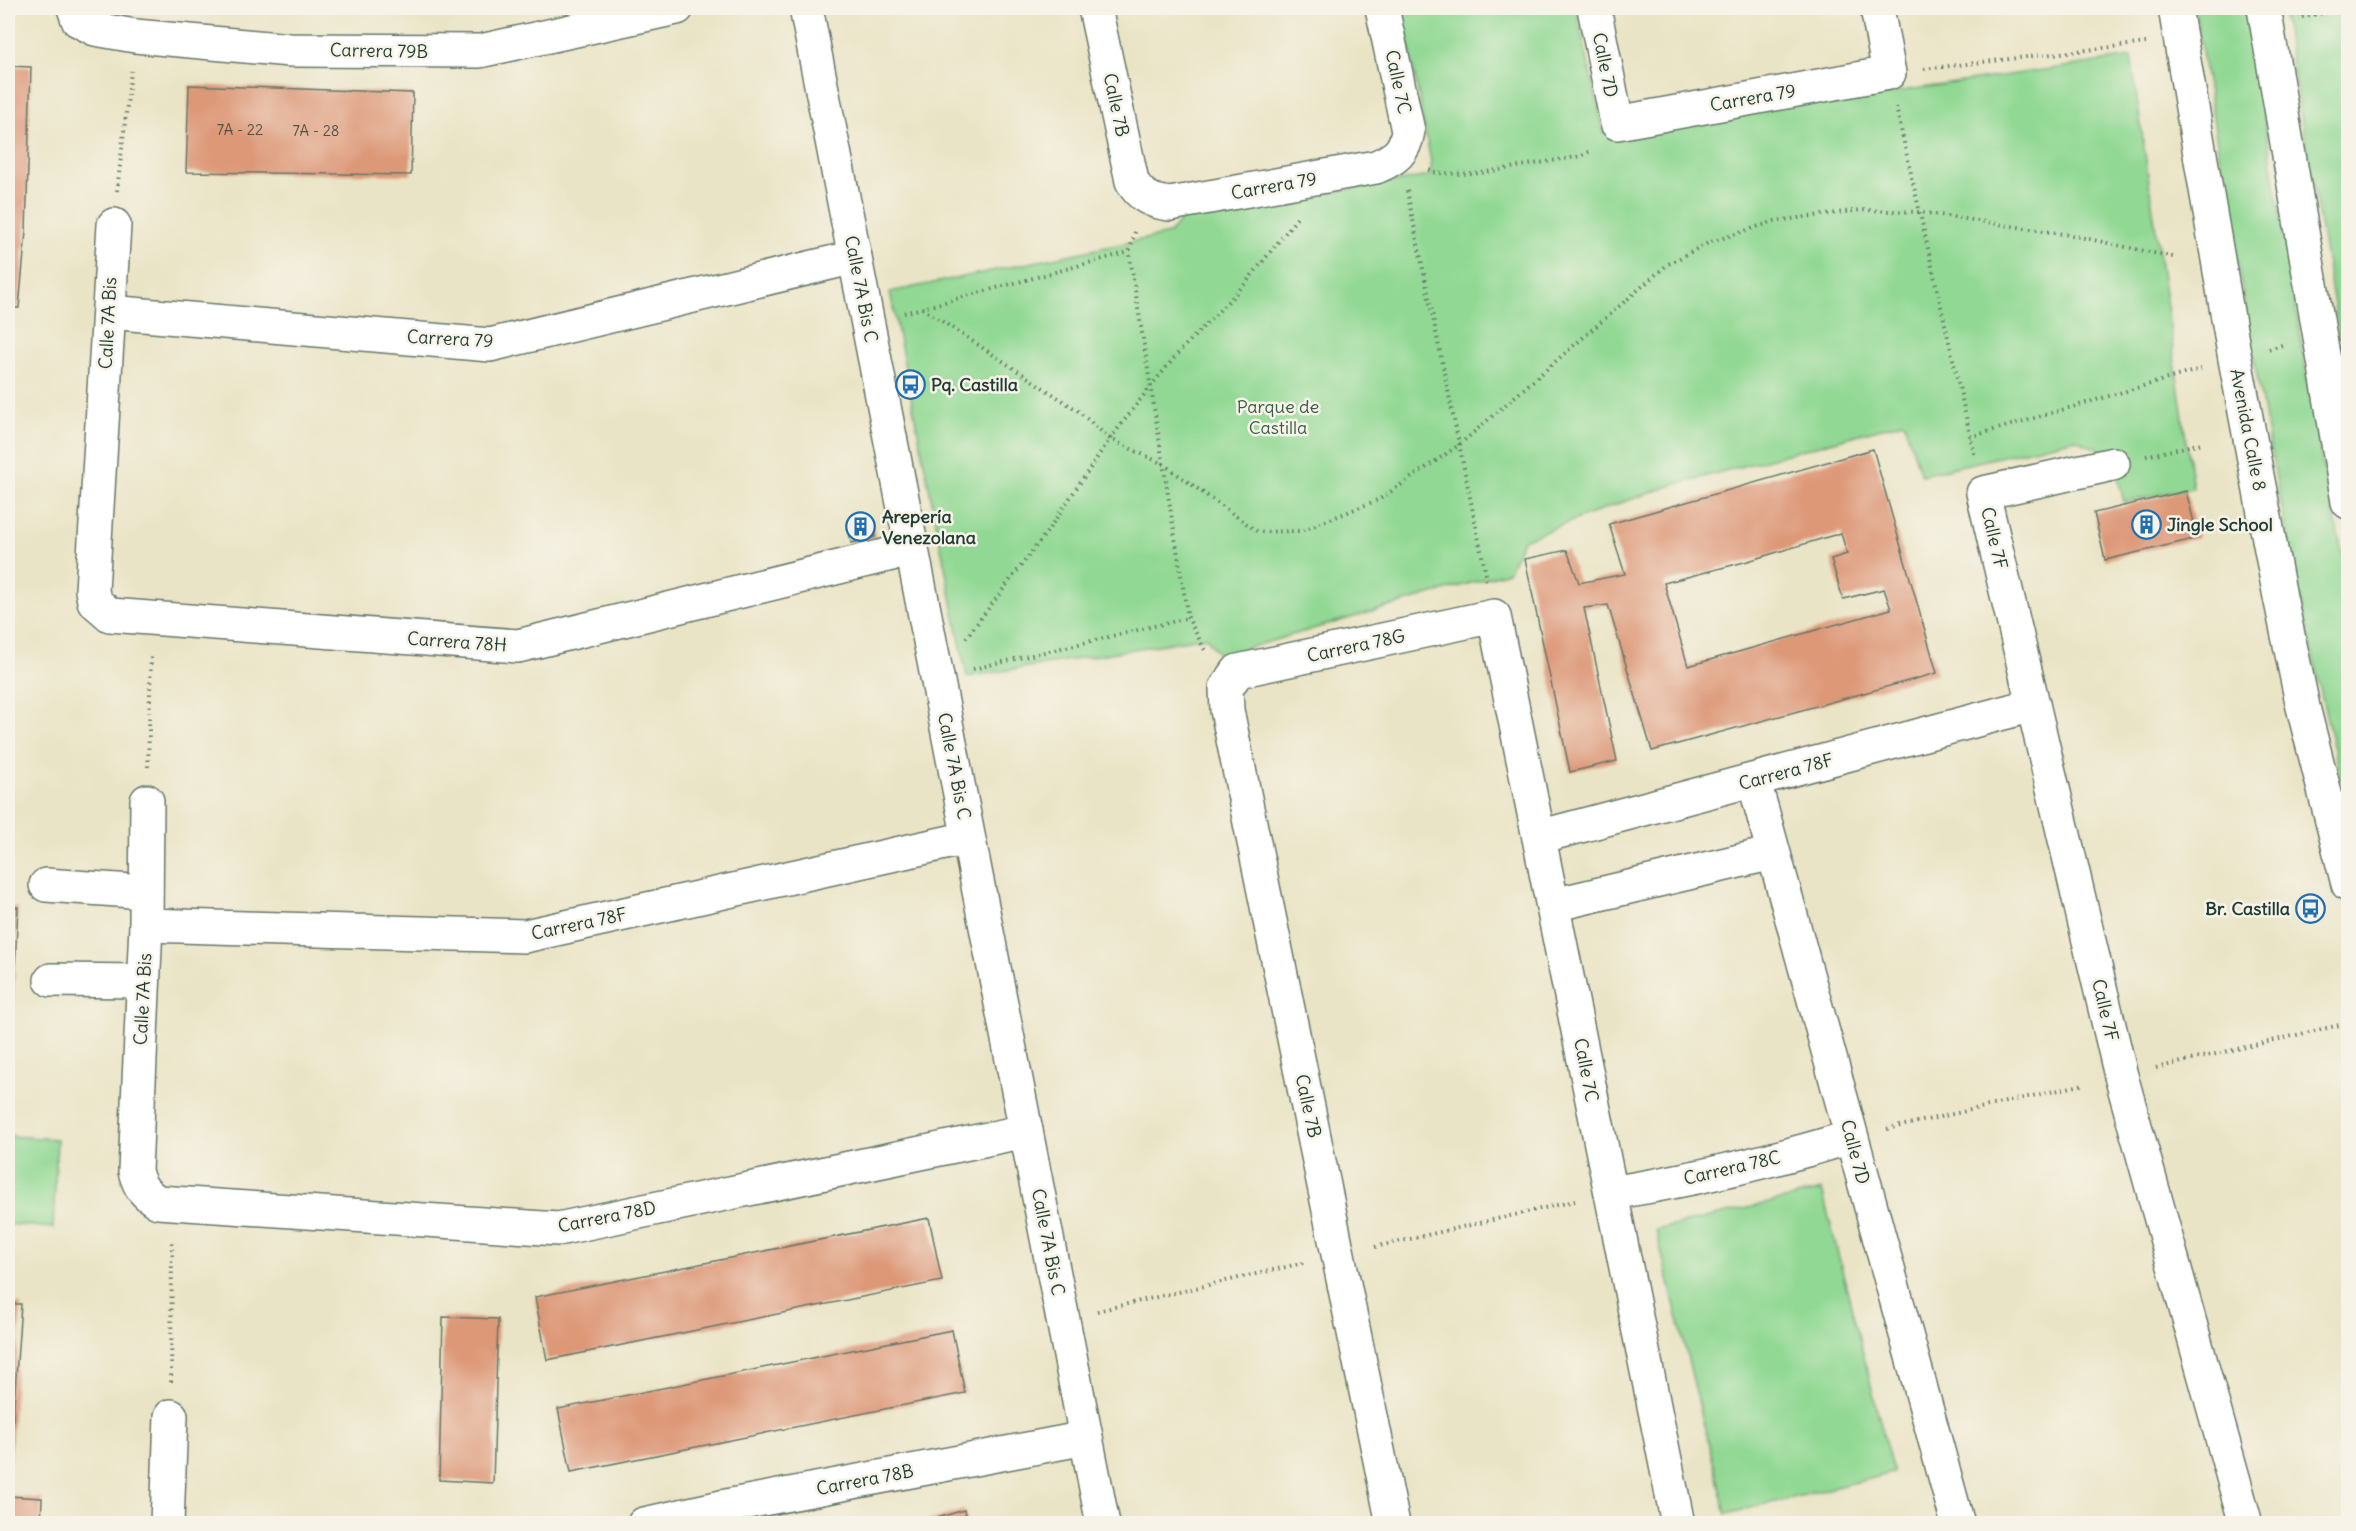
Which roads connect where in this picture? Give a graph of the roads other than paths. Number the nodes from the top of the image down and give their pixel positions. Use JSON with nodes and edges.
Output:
{"nodes":[{"id":1,"x":677,"y":8,"type":"edge"},
{"id":2,"x":806,"y":8,"type":"edge"},
{"id":3,"x":1095,"y":8,"type":"edge"},
{"id":4,"x":1382,"y":8,"type":"edge"},
{"id":5,"x":1594,"y":8,"type":"edge"},
{"id":6,"x":1876,"y":8,"type":"edge"},
{"id":7,"x":76,"y":14,"type":"edge"},
{"id":8,"x":2266,"y":16,"type":"edge"},
{"id":9,"x":2177,"y":23,"type":"edge"},
{"id":10,"x":1617,"y":123,"type":"joint"},
{"id":11,"x":1400,"y":154,"type":"joint"},
{"id":12,"x":1146,"y":197,"type":"joint"},
{"id":13,"x":114,"y":225,"type":"road end"},
{"id":14,"x":855,"y":257,"type":"junction"},
{"id":15,"x":109,"y":312,"type":"junction"},
{"id":16,"x":2113,"y":464,"type":"road end"},
{"id":17,"x":2349,"y":502,"type":"edge"},
{"id":18,"x":912,"y":549,"type":"junction"},
{"id":19,"x":100,"y":609,"type":"joint"},
{"id":20,"x":1494,"y":616,"type":"joint"},
{"id":21,"x":1226,"y":688,"type":"joint"},
{"id":22,"x":2033,"y":705,"type":"junction"},
{"id":23,"x":1754,"y":781,"type":"junction"},
{"id":24,"x":147,"y":801,"type":"road end"},
{"id":25,"x":1539,"y":837,"type":"junction"},
{"id":26,"x":968,"y":838,"type":"junction"},
{"id":27,"x":1773,"y":853,"type":"junction"},
{"id":28,"x":2349,"y":884,"type":"edge"},
{"id":29,"x":46,"y":885,"type":"dead end"},
{"id":30,"x":146,"y":892,"type":"junction"},
{"id":31,"x":1553,"y":905,"type":"junction"},
{"id":32,"x":146,"y":925,"type":"junction"},
{"id":33,"x":51,"y":980,"type":"dead end"},
{"id":34,"x":143,"y":981,"type":"junction"},
{"id":35,"x":1026,"y":1131,"type":"junction"},
{"id":36,"x":1851,"y":1137,"type":"junction"},
{"id":37,"x":1611,"y":1193,"type":"junction"},
{"id":38,"x":160,"y":1199,"type":"joint"},
{"id":39,"x":171,"y":1416,"type":"road end"},
{"id":40,"x":1086,"y":1438,"type":"junction"},
{"id":41,"x":167,"y":1523,"type":"edge"},
{"id":42,"x":178,"y":1524,"type":"edge"},
{"id":43,"x":644,"y":1524,"type":"edge"},
{"id":44,"x":1103,"y":1524,"type":"edge"},
{"id":45,"x":1393,"y":1524,"type":"edge"},
{"id":46,"x":1678,"y":1524,"type":"edge"},
{"id":47,"x":1958,"y":1524,"type":"edge"},
{"id":48,"x":2246,"y":1524,"type":"edge"}],
"edges":[{"from":1,"to":7,"type":"street","name":"Carrera 79B"},
{"from":2,"to":14,"type":"street","name":"Calle 7A Bis C"},
{"from":3,"to":12,"type":"street","name":"Calle 7B"},
{"from":4,"to":11,"type":"street","name":"Calle 7C"},
{"from":5,"to":10,"type":"street","name":"Calle 7D"},
{"from":6,"to":10,"type":"street","name":"Carrera 79"},
{"from":8,"to":17,"type":"street"},
{"from":9,"to":28,"type":"street","name":"Avenida Calle 8"},
{"from":11,"to":12,"type":"street","name":"Carrera 79"},
{"from":13,"to":15,"type":"street","name":"Calle 7A Bis"},
{"from":14,"to":15,"type":"street","name":"Carrera 79"},
{"from":14,"to":18,"type":"street","name":"Calle 7A Bis C"},
{"from":15,"to":19,"type":"street","name":"Calle 7A Bis"},
{"from":16,"to":22,"type":"street","name":"Calle 7F"},
{"from":18,"to":19,"type":"street","name":"Carrera 78H"},
{"from":18,"to":26,"type":"street","name":"Calle 7A Bis C"},
{"from":20,"to":21,"type":"street","name":"Carrera 78G"},
{"from":20,"to":25,"type":"street","name":"Calle 7C"},
{"from":21,"to":45,"type":"street","name":"Calle 7B"},
{"from":22,"to":23,"type":"street","name":"Carrera 78F"},
{"from":22,"to":48,"type":"street","name":"Calle 7F"},
{"from":23,"to":25,"type":"street","name":"Carrera 78F"},
{"from":23,"to":27,"type":"street","name":"Calle 7D"},
{"from":24,"to":30,"type":"street","name":"Calle 7A Bis"},
{"from":25,"to":31,"type":"street","name":"Calle 7C"},
{"from":26,"to":32,"type":"street","name":"Carrera 78F"},
{"from":26,"to":35,"type":"street","name":"Calle 7A Bis C"},
{"from":27,"to":31,"type":"street"},
{"from":27,"to":36,"type":"street","name":"Calle 7D"},
{"from":29,"to":30,"type":"street"},
{"from":30,"to":32,"type":"street","name":"Calle 7A Bis"},
{"from":31,"to":37,"type":"street","name":"Calle 7C"},
{"from":32,"to":34,"type":"street","name":"Calle 7A Bis"},
{"from":33,"to":34,"type":"street"},
{"from":34,"to":38,"type":"street","name":"Calle 7A Bis"},
{"from":35,"to":38,"type":"street","name":"Carrera 78D"},
{"from":35,"to":40,"type":"street","name":"Calle 7A Bis C"},
{"from":36,"to":37,"type":"street","name":"Carrera 78C"},
{"from":36,"to":47,"type":"street","name":"Calle 7D"},
{"from":37,"to":46,"type":"street","name":"Calle 7C"},
{"from":39,"to":41,"type":"street"},
{"from":40,"to":43,"type":"street","name":"Carrera 78B"},
{"from":40,"to":44,"type":"street","name":"Calle 7A Bis C"},
{"from":41,"to":42,"type":"street"}]}
